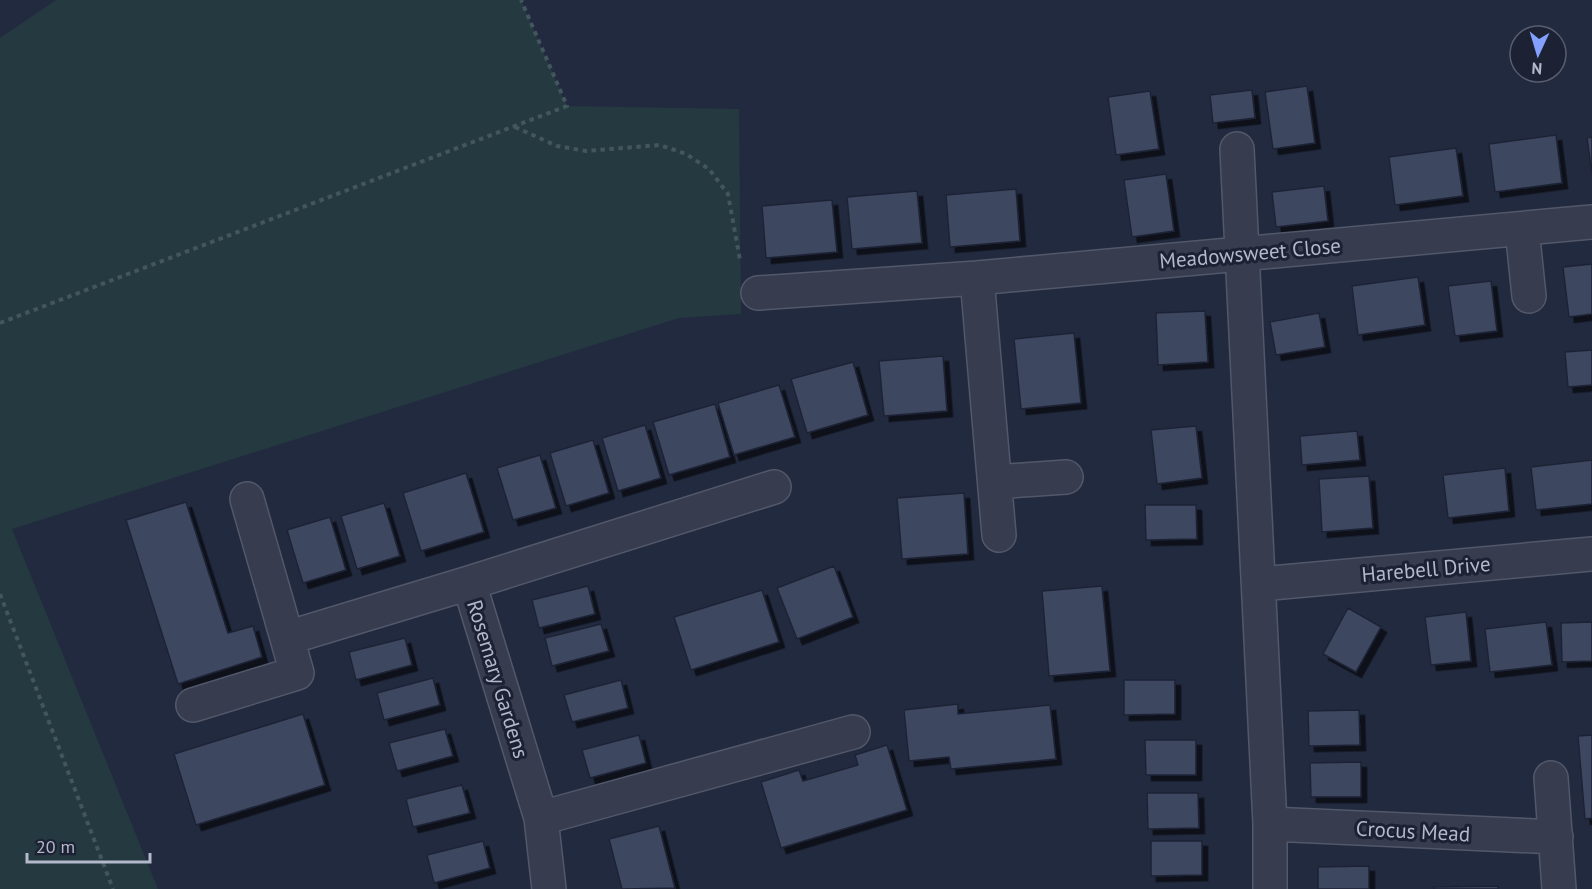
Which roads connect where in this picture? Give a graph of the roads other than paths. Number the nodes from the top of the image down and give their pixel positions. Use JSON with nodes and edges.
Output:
{"nodes":[{"id":1,"x":1237,"y":149,"type":"dead end"},
{"id":2,"x":1592,"y":222,"type":"edge"},
{"id":3,"x":1522,"y":229,"type":"junction"},
{"id":4,"x":1243,"y":254,"type":"junction"},
{"id":5,"x":977,"y":278,"type":"junction"},
{"id":6,"x":758,"y":293,"type":"road end"},
{"id":7,"x":1529,"y":296,"type":"dead end"},
{"id":8,"x":1066,"y":477,"type":"dead end"},
{"id":9,"x":994,"y":482,"type":"junction"},
{"id":10,"x":774,"y":487,"type":"dead end"},
{"id":11,"x":247,"y":499,"type":"dead end"},
{"id":12,"x":999,"y":535,"type":"dead end"},
{"id":13,"x":1592,"y":554,"type":"edge"},
{"id":14,"x":469,"y":584,"type":"junction"},
{"id":15,"x":1260,"y":584,"type":"junction"},
{"id":16,"x":287,"y":638,"type":"junction"},
{"id":17,"x":193,"y":705,"type":"dead end"},
{"id":18,"x":853,"y":732,"type":"dead end"},
{"id":19,"x":1551,"y":778,"type":"dead end"},
{"id":20,"x":541,"y":818,"type":"junction"},
{"id":21,"x":1270,"y":824,"type":"junction"},
{"id":22,"x":1556,"y":837,"type":"junction"},
{"id":23,"x":549,"y":889,"type":"edge"},
{"id":24,"x":1270,"y":889,"type":"edge"},
{"id":25,"x":1560,"y":889,"type":"edge"}],
"edges":[{"from":1,"to":4,"type":"street"},
{"from":2,"to":3,"type":"street","name":"Meadowsweet Close"},
{"from":3,"to":4,"type":"street","name":"Meadowsweet Close"},
{"from":3,"to":7,"type":"street"},
{"from":4,"to":5,"type":"street","name":"Meadowsweet Close"},
{"from":4,"to":15,"type":"street"},
{"from":5,"to":6,"type":"street","name":"Meadowsweet Close"},
{"from":5,"to":9,"type":"street"},
{"from":8,"to":9,"type":"street"},
{"from":9,"to":12,"type":"street"},
{"from":10,"to":14,"type":"street"},
{"from":11,"to":16,"type":"street"},
{"from":13,"to":15,"type":"street","name":"Harebell Drive"},
{"from":14,"to":16,"type":"street","name":"Rosemary Gardens"},
{"from":14,"to":20,"type":"street","name":"Rosemary Gardens"},
{"from":15,"to":21,"type":"street"},
{"from":16,"to":17,"type":"street"},
{"from":18,"to":20,"type":"street"},
{"from":19,"to":22,"type":"street"},
{"from":20,"to":23,"type":"street","name":"Rosemary Gardens"},
{"from":21,"to":22,"type":"street","name":"Crocus Mead"},
{"from":21,"to":24,"type":"street"},
{"from":22,"to":25,"type":"street"}]}
